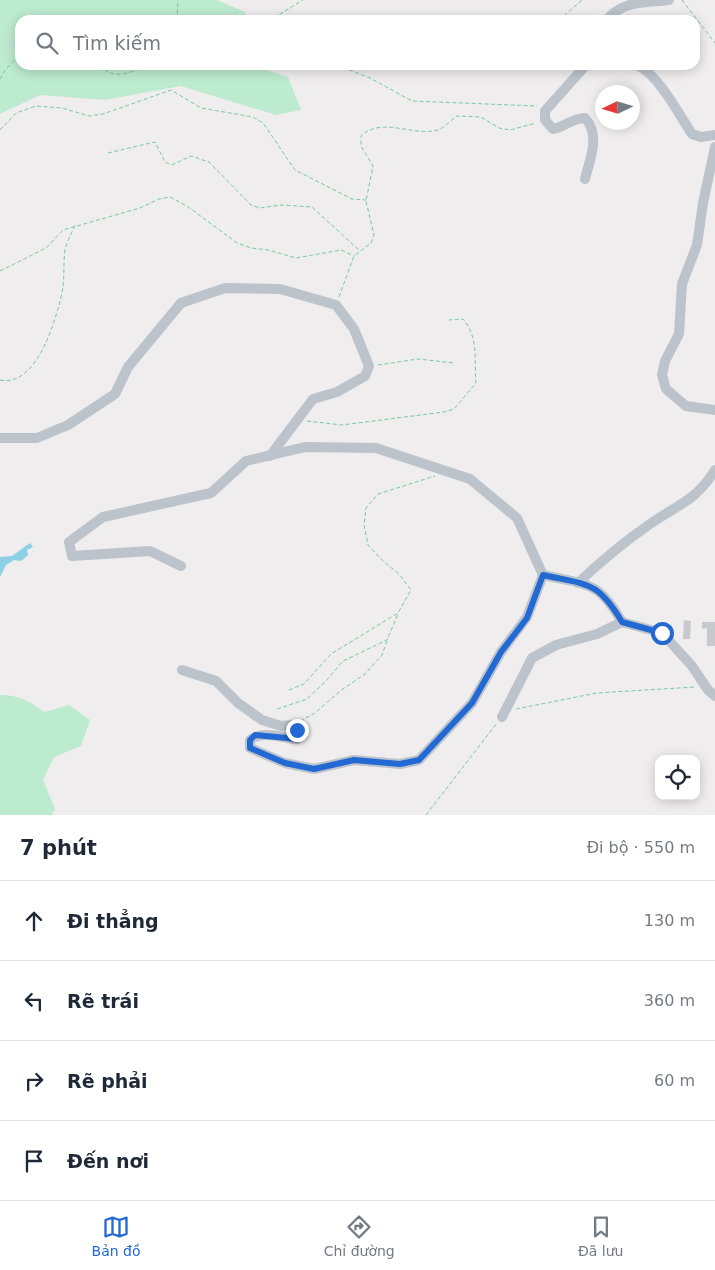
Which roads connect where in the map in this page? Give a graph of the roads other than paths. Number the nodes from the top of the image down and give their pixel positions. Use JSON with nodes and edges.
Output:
{"nodes":[{"id":1,"x":670,"y":0,"type":"edge"},
{"id":2,"x":612,"y":15,"type":"edge"},
{"id":3,"x":582,"y":70,"type":"edge"},
{"id":4,"x":645,"y":70,"type":"edge"},
{"id":5,"x":715,"y":135,"type":"edge"},
{"id":6,"x":715,"y":147,"type":"edge"},
{"id":7,"x":585,"y":179,"type":"dead end"},
{"id":8,"x":715,"y":410,"type":"edge"},
{"id":9,"x":0,"y":438,"type":"edge"},
{"id":10,"x":270,"y":456,"type":"junction"},
{"id":11,"x":715,"y":470,"type":"edge"},
{"id":12,"x":181,"y":566,"type":"dead end"},
{"id":13,"x":543,"y":575,"type":"junction"},
{"id":14,"x":578,"y":583,"type":"junction"},
{"id":15,"x":622,"y":622,"type":"junction"},
{"id":16,"x":182,"y":670,"type":"dead end"},
{"id":17,"x":715,"y":696,"type":"edge"},
{"id":18,"x":502,"y":717,"type":"road end"}],
"edges":[{"from":1,"to":2,"type":"street"},
{"from":3,"to":7,"type":"street"},
{"from":4,"to":5,"type":"street"},
{"from":6,"to":8,"type":"street"},
{"from":9,"to":10,"type":"street"},
{"from":10,"to":12,"type":"street"},
{"from":10,"to":13,"type":"street"},
{"from":11,"to":14,"type":"street"},
{"from":13,"to":14,"type":"street"},
{"from":13,"to":16,"type":"street"},
{"from":14,"to":15,"type":"street"},
{"from":15,"to":17,"type":"street"},
{"from":15,"to":18,"type":"street"}]}
